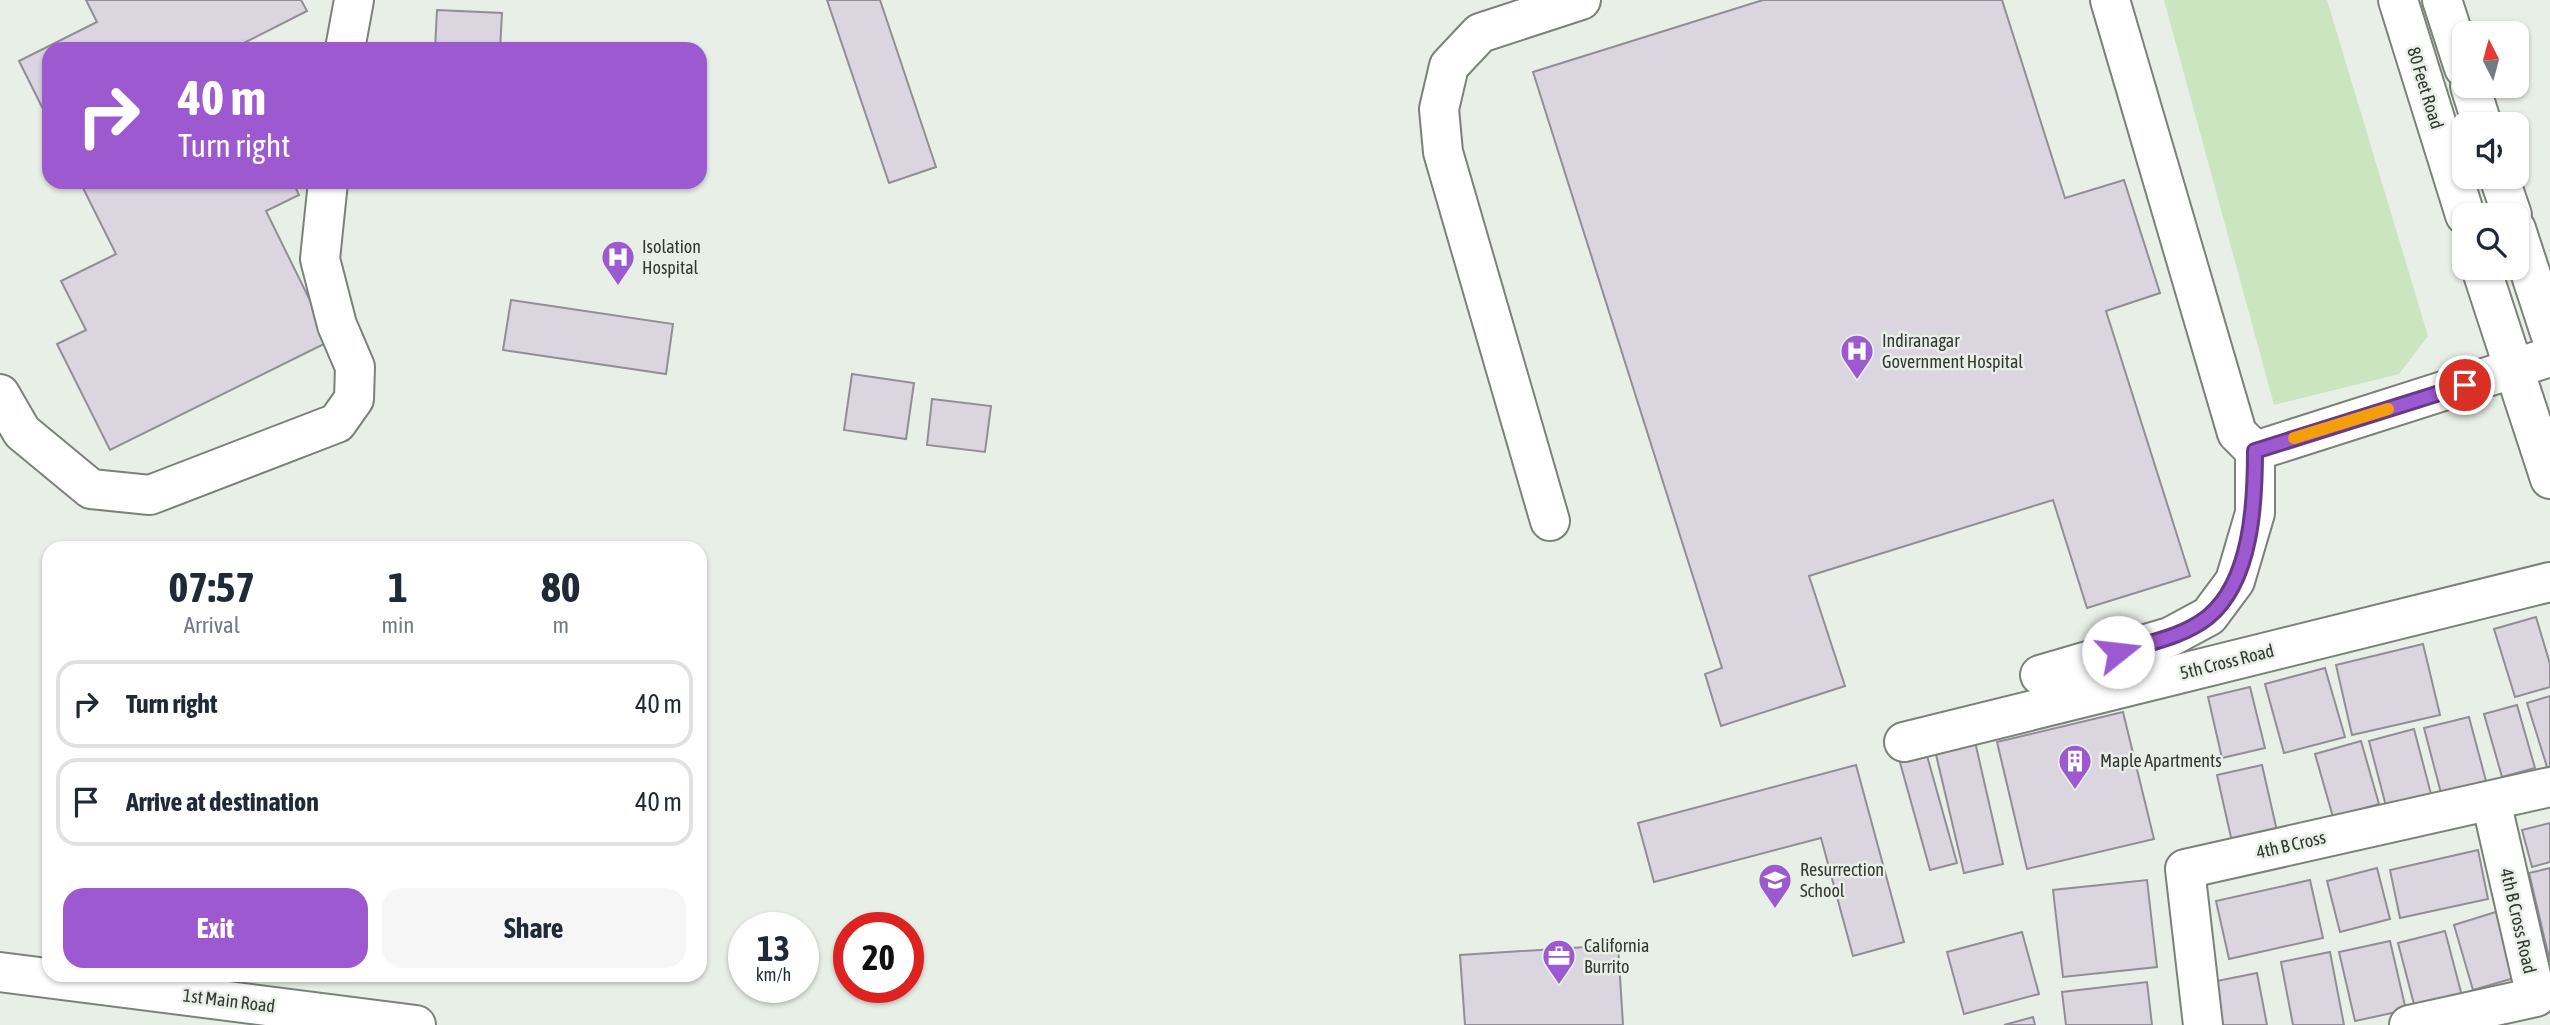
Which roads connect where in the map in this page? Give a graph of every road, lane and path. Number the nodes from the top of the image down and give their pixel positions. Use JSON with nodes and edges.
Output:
{"nodes":[{"id":1,"x":354,"y":0,"type":"edge"},
{"id":2,"x":1581,"y":0,"type":"edge"},
{"id":3,"x":2110,"y":0,"type":"edge"},
{"id":4,"x":2398,"y":0,"type":"edge"},
{"id":5,"x":2442,"y":0,"type":"edge"},
{"id":6,"x":2452,"y":31,"type":"edge"},
{"id":7,"x":346,"y":42,"type":"edge"},
{"id":8,"x":327,"y":189,"type":"edge"},
{"id":9,"x":2461,"y":203,"type":"edge"},
{"id":10,"x":2529,"y":254,"type":"edge"},
{"id":11,"x":2542,"y":279,"type":"edge"},
{"id":12,"x":2485,"y":280,"type":"edge"},
{"id":13,"x":2550,"y":333,"type":"edge"},
{"id":14,"x":2550,"y":357,"type":"edge"},
{"id":15,"x":2512,"y":369,"type":"junction"},
{"id":16,"x":0,"y":394,"type":"edge"},
{"id":17,"x":2255,"y":451,"type":"junction"},
{"id":18,"x":2550,"y":479,"type":"edge"},
{"id":19,"x":1550,"y":522,"type":"dead end"},
{"id":20,"x":2550,"y":582,"type":"edge"},
{"id":21,"x":2040,"y":675,"type":"dead end"},
{"id":22,"x":1904,"y":742,"type":"dead end"},
{"id":23,"x":2550,"y":787,"type":"edge"},
{"id":24,"x":2491,"y":801,"type":"junction"},
{"id":25,"x":0,"y":972,"type":"edge"},
{"id":26,"x":42,"y":977,"type":"edge"},
{"id":27,"x":78,"y":982,"type":"edge"},
{"id":28,"x":416,"y":1025,"type":"edge"},
{"id":29,"x":2203,"y":1025,"type":"edge"},
{"id":30,"x":2409,"y":1025,"type":"edge"}],
"edges":[{"from":1,"to":7,"type":"street"},
{"from":2,"to":19,"type":"street"},
{"from":3,"to":17,"type":"street"},
{"from":4,"to":9,"type":"street","name":"80 Feet Road"},
{"from":5,"to":6,"type":"street"},
{"from":8,"to":16,"type":"street"},
{"from":10,"to":11,"type":"street"},
{"from":11,"to":13,"type":"street"},
{"from":12,"to":15,"type":"street"},
{"from":14,"to":15,"type":"street"},
{"from":15,"to":17,"type":"street"},
{"from":15,"to":18,"type":"street"},
{"from":17,"to":21,"type":"street"},
{"from":20,"to":22,"type":"street","name":"5th Cross Road"},
{"from":23,"to":24,"type":"street","name":"4th B Cross"},
{"from":24,"to":29,"type":"street","name":"4th B Cross"},
{"from":24,"to":30,"type":"street","name":"4th B Cross Road"},
{"from":25,"to":26,"type":"street","name":"1st Main Road"},
{"from":27,"to":28,"type":"street","name":"1st Main Road"}]}
